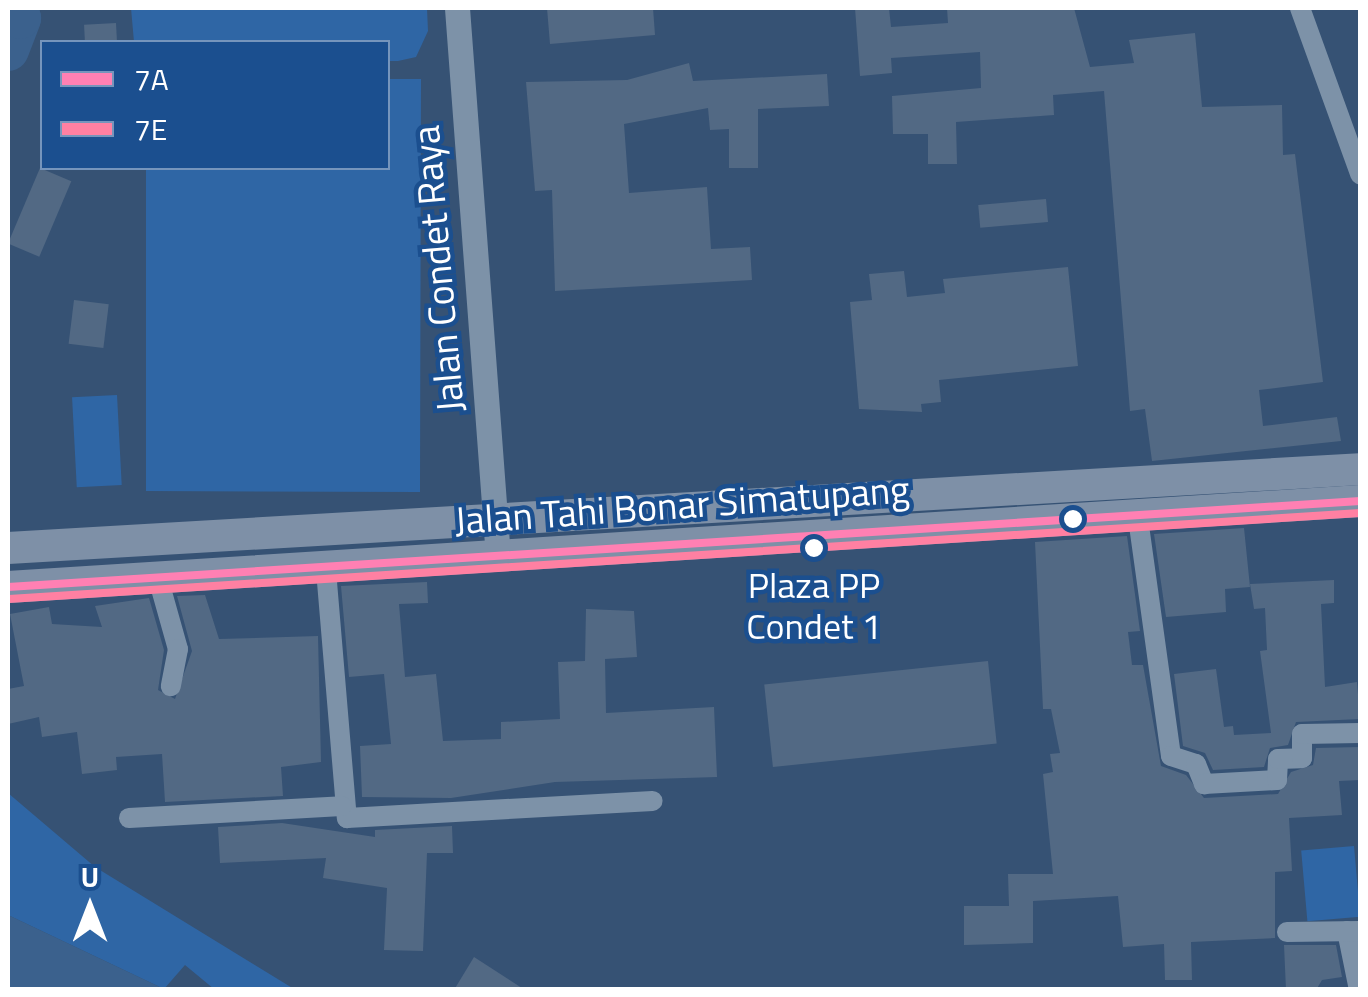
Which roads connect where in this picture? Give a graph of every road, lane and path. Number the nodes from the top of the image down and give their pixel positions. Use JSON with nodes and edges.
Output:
{"nodes":[{"id":1,"x":456,"y":8,"type":"edge"},
{"id":2,"x":1300,"y":8,"type":"edge"},
{"id":3,"x":1352,"y":120,"type":"edge"},
{"id":4,"x":1360,"y":174,"type":"edge"},
{"id":5,"x":1360,"y":469,"type":"edge"},
{"id":6,"x":1360,"y":501,"type":"edge"},
{"id":7,"x":858,"y":503,"type":"junction"},
{"id":8,"x":981,"y":510,"type":"junction"},
{"id":9,"x":1137,"y":511,"type":"junction"},
{"id":10,"x":496,"y":524,"type":"junction"},
{"id":11,"x":324,"y":534,"type":"junction"},
{"id":12,"x":860,"y":536,"type":"junction"},
{"id":13,"x":8,"y":548,"type":"edge"},
{"id":14,"x":498,"y":558,"type":"junction"},
{"id":15,"x":327,"y":575,"type":"junction"},
{"id":16,"x":158,"y":578,"type":"junction"},
{"id":17,"x":13,"y":594,"type":"edge"},
{"id":18,"x":171,"y":686,"type":"dead end"},
{"id":19,"x":1360,"y":733,"type":"edge"},
{"id":20,"x":653,"y":801,"type":"dead end"},
{"id":21,"x":342,"y":806,"type":"junction"},
{"id":22,"x":129,"y":818,"type":"dead end"},
{"id":23,"x":1354,"y":931,"type":"edge"},
{"id":24,"x":1287,"y":932,"type":"dead end"},
{"id":25,"x":1359,"y":990,"type":"edge"}],
"edges":[{"from":1,"to":10,"type":"street","name":"Jalan Condet Raya"},
{"from":2,"to":3,"type":"street"},
{"from":3,"to":4,"type":"street"},
{"from":5,"to":8,"type":"highway","name":"Jalan Tahi Bonar Simatupang"},
{"from":6,"to":9,"type":"highway","name":"Jalan Tahi Bonar Simatupang"},
{"from":7,"to":8,"type":"highway","name":"Jalan Tahi Bonar Simatupang"},
{"from":7,"to":10,"type":"highway","name":"Jalan Tahi Bonar Simatupang"},
{"from":7,"to":12,"type":"highway"},
{"from":8,"to":9,"type":"highway","name":"Jalan Tahi Bonar Simatupang"},
{"from":8,"to":12,"type":"highway","name":"Jalan Tahi Bonar Simatupang"},
{"from":9,"to":19,"type":"street"},
{"from":10,"to":11,"type":"highway","name":"Jalan Tahi Bonar Simatupang"},
{"from":10,"to":14,"type":"street","name":"Jalan Condet Raya"},
{"from":11,"to":13,"type":"highway","name":"Jalan Tahi Bonar Simatupang"},
{"from":11,"to":15,"type":"highway"},
{"from":12,"to":14,"type":"highway","name":"Jalan Tahi Bonar Simatupang"},
{"from":14,"to":15,"type":"highway","name":"Jalan Tahi Bonar Simatupang"},
{"from":15,"to":16,"type":"highway","name":"Jalan Tahi Bonar Simatupang"},
{"from":15,"to":21,"type":"street"},
{"from":16,"to":17,"type":"highway","name":"Jalan Tahi Bonar Simatupang"},
{"from":16,"to":18,"type":"street"},
{"from":20,"to":21,"type":"street"},
{"from":21,"to":22,"type":"street"},
{"from":23,"to":24,"type":"street"},
{"from":23,"to":25,"type":"street"}]}
